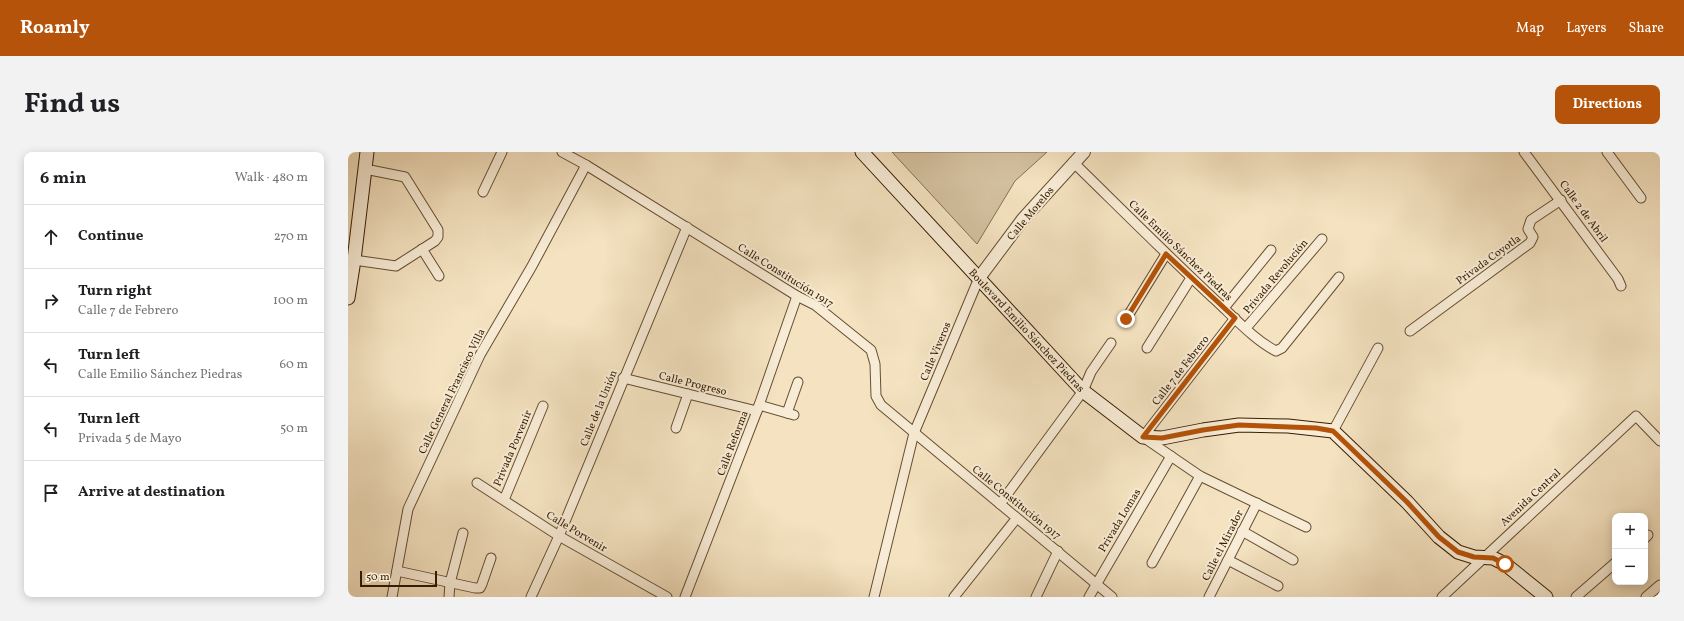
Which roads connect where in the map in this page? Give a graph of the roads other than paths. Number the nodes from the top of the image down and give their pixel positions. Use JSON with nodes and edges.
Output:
{"nodes":[{"id":1,"x":367,"y":152,"type":"edge"},
{"id":2,"x":502,"y":152,"type":"edge"},
{"id":3,"x":562,"y":152,"type":"edge"},
{"id":4,"x":862,"y":152,"type":"edge"},
{"id":5,"x":1084,"y":152,"type":"edge"},
{"id":6,"x":1524,"y":152,"type":"edge"},
{"id":7,"x":1606,"y":152,"type":"edge"},
{"id":8,"x":1074,"y":162,"type":"junction"},
{"id":9,"x":586,"y":165,"type":"junction"},
{"id":10,"x":365,"y":169,"type":"junction"},
{"id":11,"x":483,"y":192,"type":"dead end"},
{"id":12,"x":1641,"y":198,"type":"dead end"},
{"id":13,"x":1561,"y":200,"type":"junction"},
{"id":14,"x":687,"y":228,"type":"junction"},
{"id":15,"x":1322,"y":239,"type":"dead end"},
{"id":16,"x":422,"y":249,"type":"junction"},
{"id":17,"x":1271,"y":250,"type":"dead end"},
{"id":18,"x":1166,"y":254,"type":"junction"},
{"id":19,"x":354,"y":260,"type":"junction"},
{"id":20,"x":439,"y":276,"type":"dead end"},
{"id":21,"x":1339,"y":277,"type":"dead end"},
{"id":22,"x":979,"y":278,"type":"junction"},
{"id":23,"x":1191,"y":278,"type":"junction"},
{"id":24,"x":1621,"y":286,"type":"dead end"},
{"id":25,"x":797,"y":296,"type":"junction"},
{"id":26,"x":348,"y":298,"type":"edge"},
{"id":27,"x":1224,"y":308,"type":"junction"},
{"id":28,"x":1235,"y":318,"type":"junction"},
{"id":29,"x":1126,"y":319,"type":"dead end"},
{"id":30,"x":1246,"y":328,"type":"junction"},
{"id":31,"x":1410,"y":331,"type":"dead end"},
{"id":32,"x":1111,"y":343,"type":"dead end"},
{"id":33,"x":1147,"y":348,"type":"dead end"},
{"id":34,"x":1378,"y":348,"type":"dead end"},
{"id":35,"x":623,"y":378,"type":"junction"},
{"id":36,"x":798,"y":382,"type":"dead end"},
{"id":37,"x":1083,"y":391,"type":"junction"},
{"id":38,"x":688,"y":394,"type":"junction"},
{"id":39,"x":543,"y":406,"type":"dead end"},
{"id":40,"x":758,"y":408,"type":"junction"},
{"id":41,"x":676,"y":428,"type":"dead end"},
{"id":42,"x":1333,"y":431,"type":"junction"},
{"id":43,"x":914,"y":433,"type":"junction"},
{"id":44,"x":1143,"y":437,"type":"junction"},
{"id":45,"x":1660,"y":441,"type":"edge"},
{"id":46,"x":1171,"y":456,"type":"junction"},
{"id":47,"x":1200,"y":476,"type":"junction"},
{"id":48,"x":477,"y":483,"type":"dead end"},
{"id":49,"x":504,"y":500,"type":"junction"},
{"id":50,"x":1257,"y":503,"type":"junction"},
{"id":51,"x":1000,"y":504,"type":"junction"},
{"id":52,"x":1016,"y":519,"type":"junction"},
{"id":53,"x":1306,"y":527,"type":"dead end"},
{"id":54,"x":1242,"y":531,"type":"junction"},
{"id":55,"x":464,"y":533,"type":"dead end"},
{"id":56,"x":559,"y":536,"type":"junction"},
{"id":57,"x":1058,"y":551,"type":"junction"},
{"id":58,"x":491,"y":558,"type":"dead end"},
{"id":59,"x":1483,"y":558,"type":"junction"},
{"id":60,"x":1228,"y":560,"type":"junction"},
{"id":61,"x":1293,"y":560,"type":"dead end"},
{"id":62,"x":1152,"y":563,"type":"dead end"},
{"id":63,"x":1612,"y":566,"type":"edge"},
{"id":64,"x":397,"y":572,"type":"junction"},
{"id":65,"x":450,"y":583,"type":"junction"},
{"id":66,"x":1096,"y":583,"type":"junction"},
{"id":67,"x":1660,"y":585,"type":"edge"},
{"id":68,"x":1278,"y":586,"type":"dead end"},
{"id":69,"x":392,"y":597,"type":"edge"},
{"id":70,"x":449,"y":597,"type":"edge"},
{"id":71,"x":532,"y":597,"type":"edge"},
{"id":72,"x":667,"y":597,"type":"edge"},
{"id":73,"x":685,"y":597,"type":"edge"},
{"id":74,"x":874,"y":597,"type":"edge"},
{"id":75,"x":954,"y":597,"type":"edge"},
{"id":76,"x":1036,"y":597,"type":"edge"},
{"id":77,"x":1088,"y":597,"type":"edge"},
{"id":78,"x":1112,"y":597,"type":"edge"},
{"id":79,"x":1210,"y":597,"type":"edge"},
{"id":80,"x":1442,"y":597,"type":"edge"},
{"id":81,"x":1546,"y":597,"type":"edge"},
{"id":82,"x":1576,"y":597,"type":"edge"},
{"id":83,"x":1646,"y":597,"type":"edge"}],
"edges":[{"from":1,"to":10,"type":"main road"},
{"from":2,"to":11,"type":"street"},
{"from":3,"to":9,"type":"street","name":"Calle Constitución 1917"},
{"from":4,"to":22,"type":"main road","name":"Boulevard Emilio Sánchez Piedras"},
{"from":5,"to":8,"type":"street","name":"Calle Morelos"},
{"from":6,"to":13,"type":"street","name":"Calle 2 de Abril"},
{"from":7,"to":12,"type":"street"},
{"from":8,"to":18,"type":"street","name":"Calle Emilio Sánchez Piedras"},
{"from":8,"to":22,"type":"street","name":"Calle Morelos"},
{"from":9,"to":14,"type":"street","name":"Calle Constitución 1917"},
{"from":9,"to":64,"type":"street","name":"Calle General Francisco Villa"},
{"from":10,"to":16,"type":"street"},
{"from":10,"to":19,"type":"main road"},
{"from":13,"to":24,"type":"street","name":"Calle 2 de Abril"},
{"from":13,"to":31,"type":"street","name":"Privada Coyotla"},
{"from":14,"to":25,"type":"street","name":"Calle Constitución 1917"},
{"from":14,"to":35,"type":"street","name":"Calle de la Unión"},
{"from":15,"to":30,"type":"street","name":"Privada Revolución"},
{"from":16,"to":19,"type":"street"},
{"from":16,"to":20,"type":"street"},
{"from":17,"to":27,"type":"street"},
{"from":18,"to":23,"type":"street","name":"Calle Emilio Sánchez Piedras"},
{"from":18,"to":29,"type":"street"},
{"from":19,"to":26,"type":"main road"},
{"from":21,"to":30,"type":"street","name":"Calle Emilio Sánchez Piedras"},
{"from":22,"to":37,"type":"main road","name":"Boulevard Emilio Sánchez Piedras"},
{"from":22,"to":43,"type":"street","name":"Calle Viveros"},
{"from":23,"to":27,"type":"street","name":"Calle Emilio Sánchez Piedras"},
{"from":23,"to":33,"type":"street"},
{"from":25,"to":40,"type":"street","name":"Calle Reforma"},
{"from":25,"to":43,"type":"street","name":"Calle Constitución 1917"},
{"from":27,"to":28,"type":"street","name":"Calle Emilio Sánchez Piedras"},
{"from":28,"to":30,"type":"street","name":"Calle Emilio Sánchez Piedras"},
{"from":28,"to":44,"type":"street","name":"Calle 7 de Febrero"},
{"from":32,"to":37,"type":"street"},
{"from":34,"to":42,"type":"street"},
{"from":35,"to":38,"type":"street","name":"Calle Progreso"},
{"from":35,"to":56,"type":"street","name":"Calle de la Unión"},
{"from":36,"to":40,"type":"street","name":"Calle Progreso"},
{"from":37,"to":44,"type":"main road","name":"Boulevard Emilio Sánchez Piedras"},
{"from":37,"to":51,"type":"street"},
{"from":38,"to":40,"type":"street","name":"Calle Progreso"},
{"from":38,"to":41,"type":"street"},
{"from":39,"to":49,"type":"street","name":"Privada Porvenir"},
{"from":40,"to":73,"type":"street","name":"Calle Reforma"},
{"from":42,"to":44,"type":"main road"},
{"from":42,"to":59,"type":"main road"},
{"from":43,"to":51,"type":"street","name":"Calle Constitución 1917"},
{"from":43,"to":74,"type":"street","name":"Calle Viveros"},
{"from":44,"to":46,"type":"street"},
{"from":45,"to":59,"type":"street","name":"Avenida Central"},
{"from":46,"to":47,"type":"street"},
{"from":46,"to":66,"type":"street","name":"Privada Lomas"},
{"from":47,"to":50,"type":"street"},
{"from":47,"to":62,"type":"street"},
{"from":48,"to":49,"type":"street","name":"Calle Porvenir"},
{"from":49,"to":56,"type":"street","name":"Calle Porvenir"},
{"from":50,"to":53,"type":"street"},
{"from":50,"to":54,"type":"street","name":"Calle el Mirador"},
{"from":51,"to":52,"type":"street","name":"Calle Constitución 1917"},
{"from":52,"to":57,"type":"street","name":"Calle Constitución 1917"},
{"from":52,"to":75,"type":"street"},
{"from":54,"to":60,"type":"street","name":"Calle el Mirador"},
{"from":54,"to":61,"type":"street"},
{"from":55,"to":65,"type":"street"},
{"from":56,"to":71,"type":"street","name":"Calle de la Unión"},
{"from":56,"to":72,"type":"street","name":"Calle Porvenir"},
{"from":57,"to":66,"type":"street","name":"Calle Constitución 1917"},
{"from":57,"to":76,"type":"street"},
{"from":58,"to":65,"type":"street"},
{"from":59,"to":80,"type":"street","name":"Avenida Central"},
{"from":59,"to":81,"type":"main road"},
{"from":60,"to":68,"type":"street"},
{"from":60,"to":79,"type":"street","name":"Calle el Mirador"},
{"from":63,"to":82,"type":"street"},
{"from":64,"to":65,"type":"street"},
{"from":64,"to":69,"type":"street","name":"Calle General Francisco Villa"},
{"from":65,"to":70,"type":"street"},
{"from":66,"to":77,"type":"street","name":"Privada Lomas"},
{"from":66,"to":78,"type":"street","name":"Calle Constitución 1917"},
{"from":67,"to":83,"type":"street"}]}
